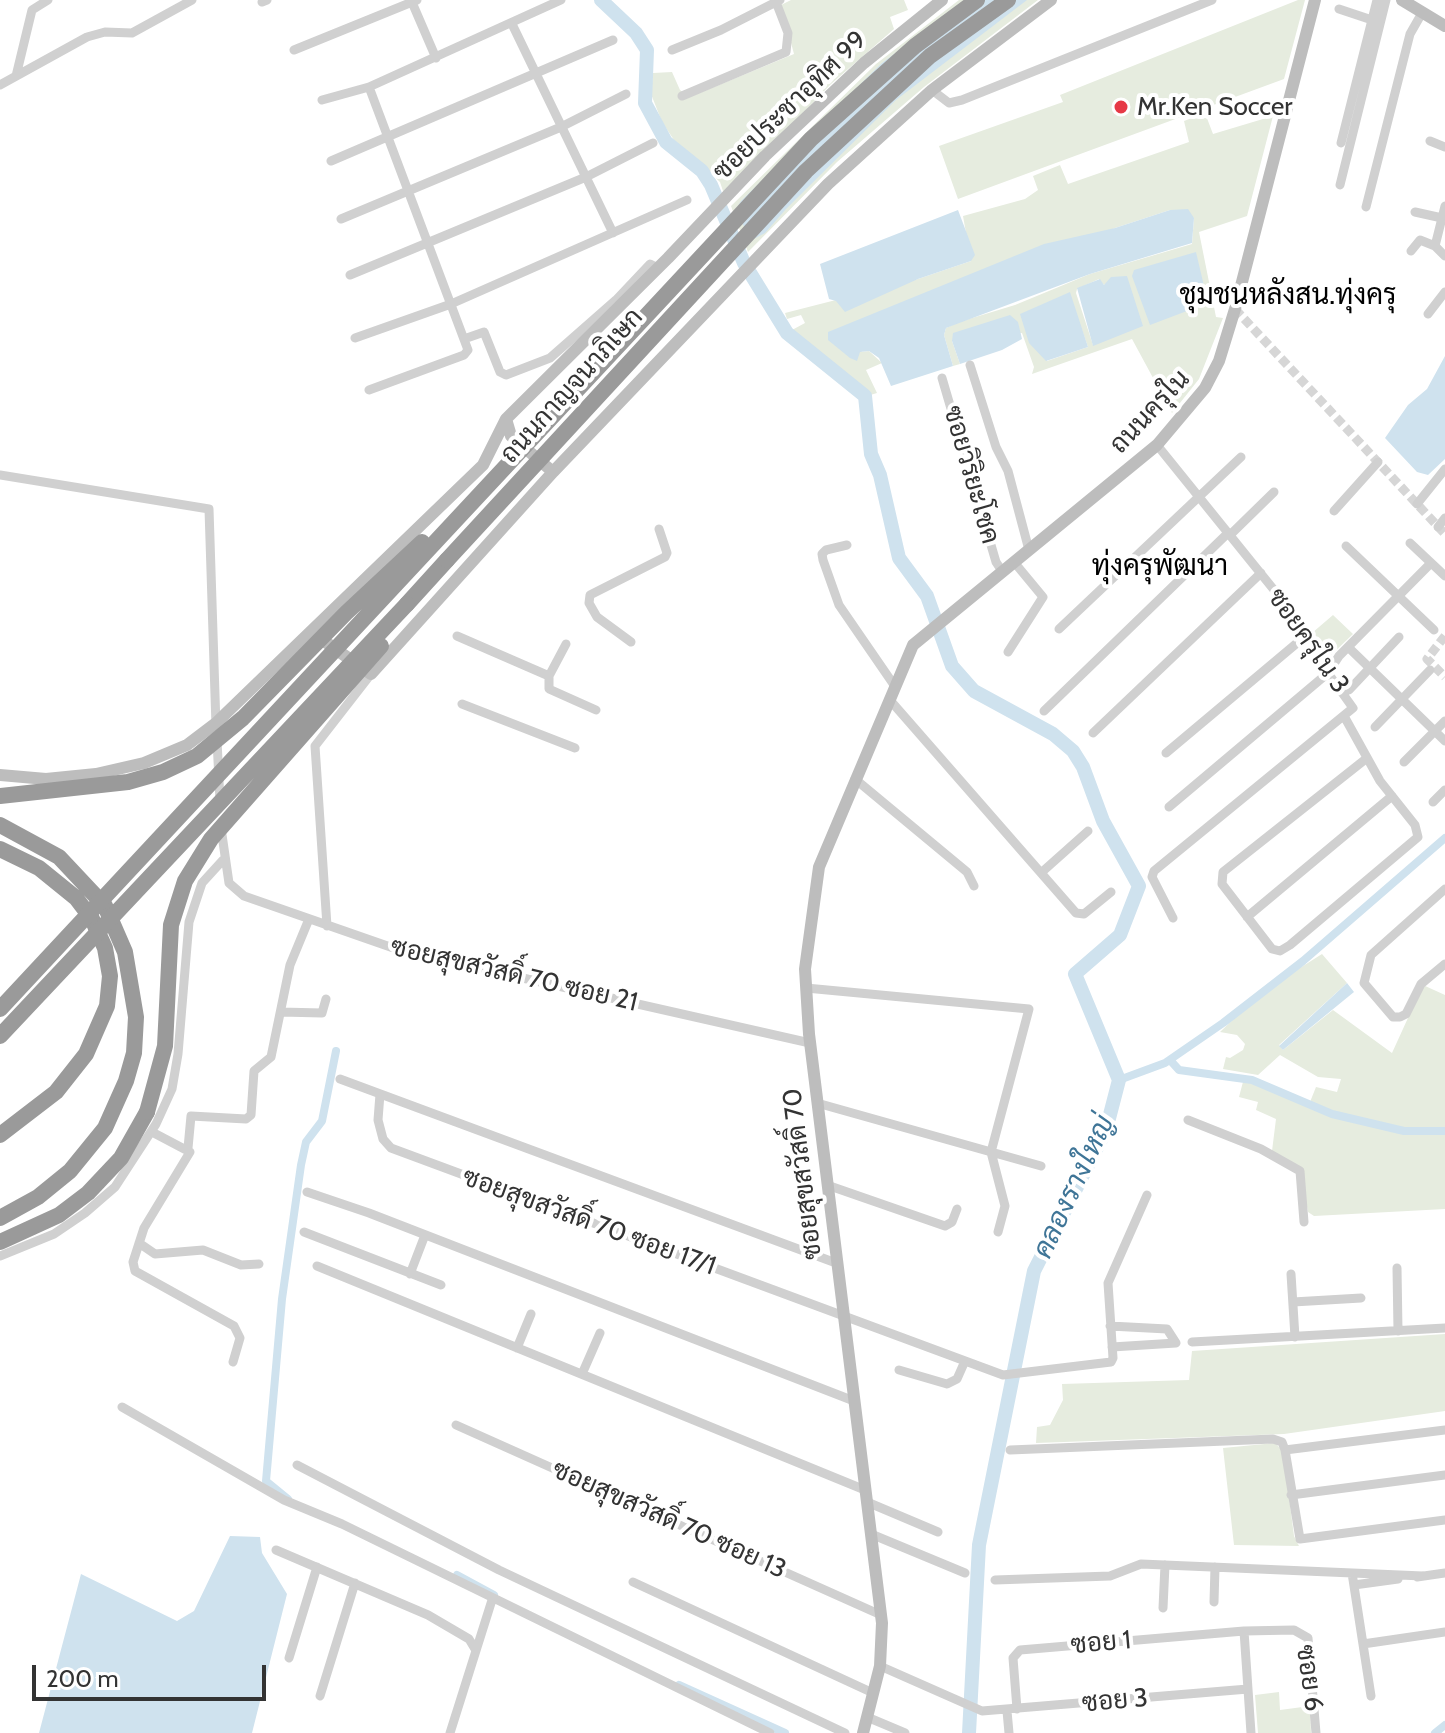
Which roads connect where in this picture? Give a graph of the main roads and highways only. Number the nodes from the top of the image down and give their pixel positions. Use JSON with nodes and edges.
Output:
{"nodes":[{"id":1,"x":942,"y":0,"type":"edge"},
{"id":2,"x":977,"y":0,"type":"edge"},
{"id":3,"x":1008,"y":0,"type":"edge"},
{"id":4,"x":1315,"y":0,"type":"edge"},
{"id":5,"x":1402,"y":0,"type":"edge"},
{"id":6,"x":1048,"y":1,"type":"edge"},
{"id":7,"x":1445,"y":26,"type":"edge"},
{"id":8,"x":506,"y":419,"type":"junction"},
{"id":9,"x":553,"y":472,"type":"junction"},
{"id":10,"x":499,"y":473,"type":"junction"},
{"id":11,"x":407,"y":604,"type":"junction"},
{"id":12,"x":309,"y":631,"type":"junction"},
{"id":13,"x":928,"y":633,"type":"joint"},
{"id":14,"x":0,"y":775,"type":"edge"},
{"id":15,"x":0,"y":796,"type":"edge"},
{"id":16,"x":0,"y":825,"type":"edge"},
{"id":17,"x":0,"y":849,"type":"edge"},
{"id":18,"x":0,"y":1009,"type":"edge"},
{"id":19,"x":0,"y":1036,"type":"edge"},
{"id":20,"x":0,"y":1135,"type":"edge"},
{"id":21,"x":0,"y":1218,"type":"edge"},
{"id":22,"x":0,"y":1242,"type":"edge"},
{"id":23,"x":863,"y":1733,"type":"edge"}],
"edges":[{"from":1,"to":8,"type":"main road","name":"ซอยประชาอุทิศ 99"},
{"from":2,"to":10,"type":"highway","name":"ถนนกาญจนาภิเษก","bridge":true},
{"from":3,"to":11,"type":"highway","name":"ถนนกาญจนาภิเษก","bridge":true},
{"from":4,"to":13,"type":"main road","name":"ถนนครุใน"},
{"from":5,"to":7,"type":"main road"},
{"from":6,"to":9,"type":"main road"},
{"from":8,"to":9,"type":"main road"},
{"from":8,"to":12,"type":"main road"},
{"from":9,"to":12,"type":"main road"},
{"from":10,"to":15,"type":"highway","bridge":true},
{"from":10,"to":18,"type":"highway","name":"ถนนกาญจนาภิเษก","bridge":true},
{"from":11,"to":19,"type":"highway","name":"ถนนกาญจนาภิเษก","bridge":true},
{"from":11,"to":22,"type":"highway","bridge":true},
{"from":12,"to":14,"type":"main road"},
{"from":13,"to":23,"type":"main road","name":"ซอยสุขสวัสดิ์ 70"},
{"from":16,"to":21,"type":"highway"},
{"from":17,"to":20,"type":"highway"}]}
